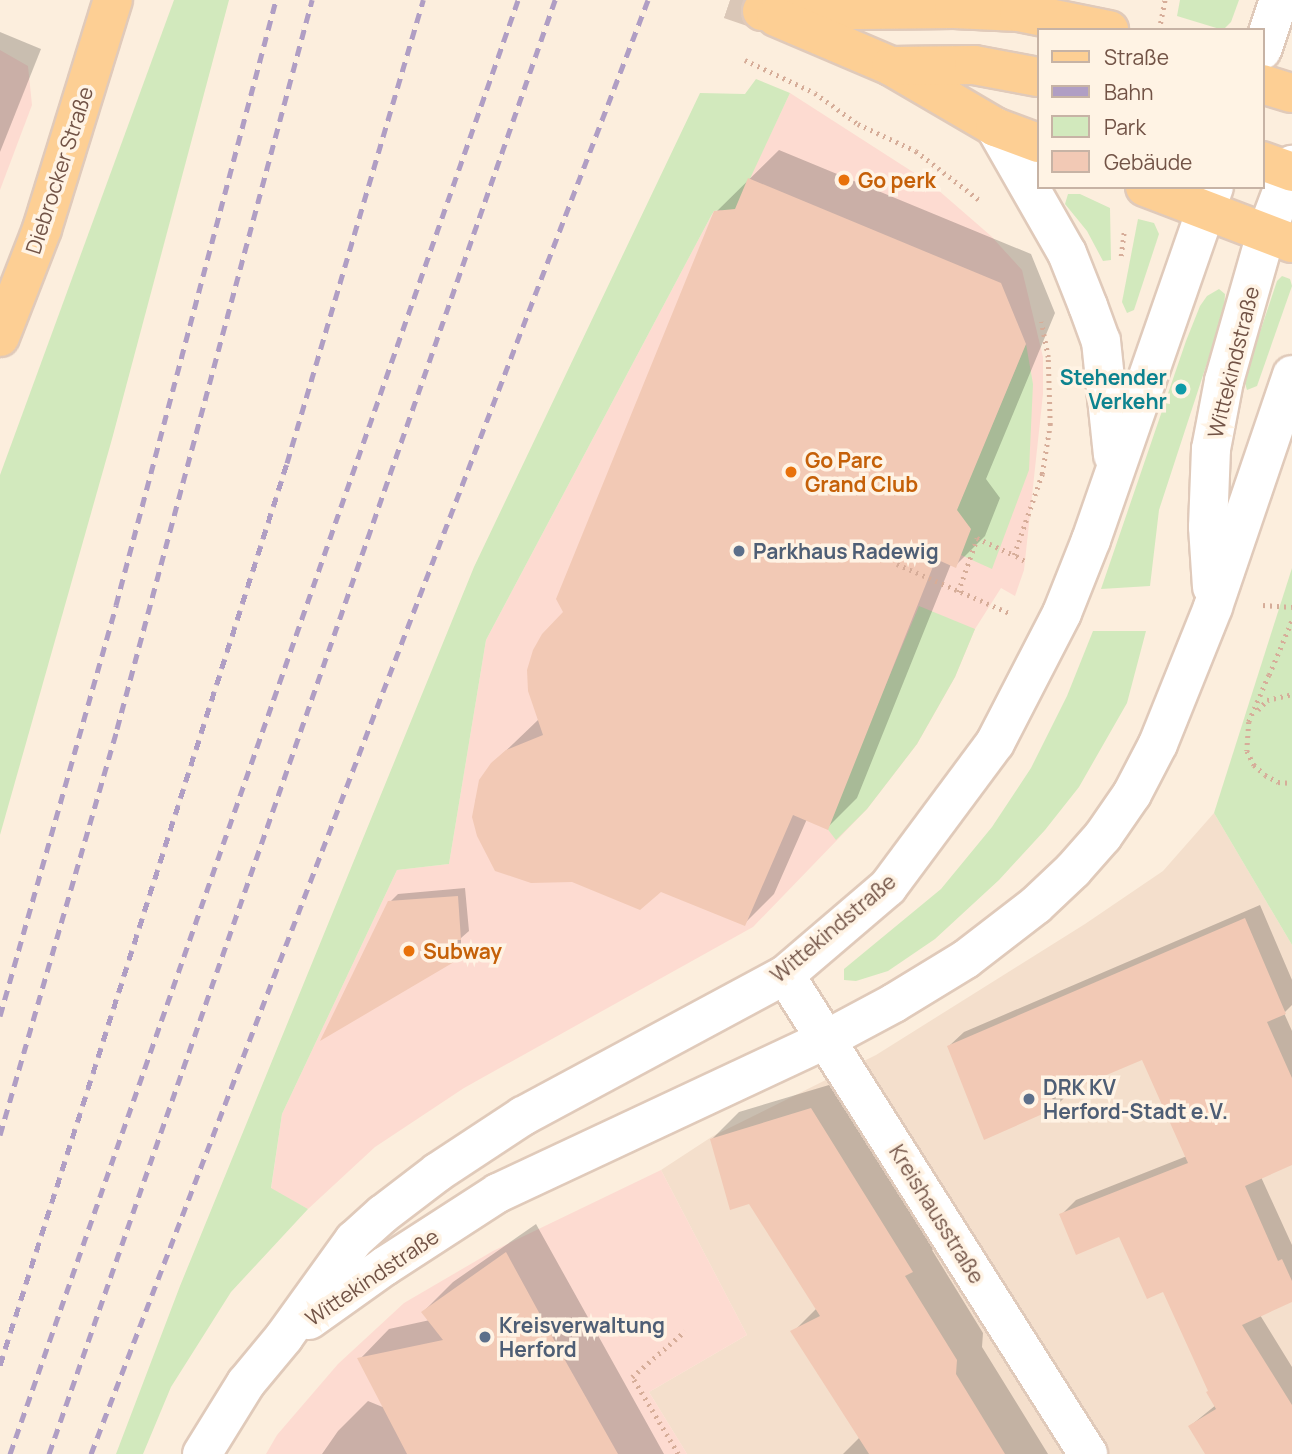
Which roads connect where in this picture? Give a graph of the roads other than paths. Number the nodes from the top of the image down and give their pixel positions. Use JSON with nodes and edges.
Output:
{"nodes":[{"id":1,"x":113,"y":0,"type":"edge"},
{"id":2,"x":1279,"y":0,"type":"edge"},
{"id":3,"x":877,"y":5,"type":"edge"},
{"id":4,"x":1034,"y":6,"type":"edge"},
{"id":5,"x":1103,"y":28,"type":"edge"},
{"id":6,"x":1264,"y":44,"type":"edge"},
{"id":7,"x":891,"y":66,"type":"junction"},
{"id":8,"x":1036,"y":77,"type":"edge"},
{"id":9,"x":1264,"y":85,"type":"edge"},
{"id":10,"x":1292,"y":93,"type":"edge"},
{"id":11,"x":995,"y":127,"type":"junction"},
{"id":12,"x":1036,"y":142,"type":"edge"},
{"id":13,"x":1284,"y":167,"type":"edge"},
{"id":14,"x":1156,"y":189,"type":"edge"},
{"id":15,"x":1210,"y":199,"type":"edge"},
{"id":16,"x":1279,"y":239,"type":"edge"},
{"id":17,"x":0,"y":337,"type":"edge"},
{"id":18,"x":1292,"y":375,"type":"edge"},
{"id":19,"x":1277,"y":451,"type":"edge"},
{"id":20,"x":1115,"y":471,"type":"junction"},
{"id":21,"x":1213,"y":607,"type":"junction"},
{"id":22,"x":785,"y":975,"type":"junction"},
{"id":23,"x":825,"y":1040,"type":"junction"},
{"id":24,"x":284,"y":1337,"type":"junction"},
{"id":25,"x":202,"y":1454,"type":"edge"},
{"id":26,"x":1088,"y":1454,"type":"edge"}],
"edges":[{"from":1,"to":17,"type":"main road","name":"Diebrocker Straße"},
{"from":2,"to":6,"type":"street"},
{"from":3,"to":4,"type":"main road"},
{"from":3,"to":7,"type":"main road"},
{"from":4,"to":5,"type":"main road"},
{"from":7,"to":8,"type":"main road"},
{"from":7,"to":11,"type":"main road"},
{"from":9,"to":10,"type":"main road"},
{"from":11,"to":12,"type":"main road"},
{"from":11,"to":20,"type":"street"},
{"from":13,"to":16,"type":"street","name":"Wittekindstraße"},
{"from":14,"to":15,"type":"main road"},
{"from":15,"to":16,"type":"main road"},
{"from":15,"to":20,"type":"street","name":"Wittekindstraße"},
{"from":16,"to":21,"type":"street","name":"Wittekindstraße"},
{"from":18,"to":19,"type":"street","name":"Wittekindstraße"},
{"from":19,"to":21,"type":"street","name":"Wittekindstraße"},
{"from":20,"to":22,"type":"street","name":"Wittekindstraße"},
{"from":21,"to":23,"type":"street","name":"Wittekindstraße"},
{"from":22,"to":23,"type":"street","name":"Kreishausstraße"},
{"from":22,"to":24,"type":"street","name":"Wittekindstraße"},
{"from":23,"to":24,"type":"street","name":"Wittekindstraße"},
{"from":23,"to":26,"type":"street","name":"Kreishausstraße"},
{"from":24,"to":25,"type":"street","name":"Wittekindstraße"}]}
